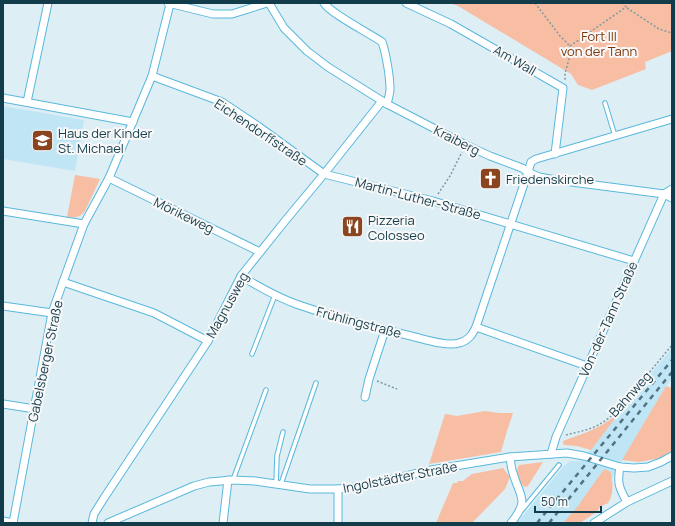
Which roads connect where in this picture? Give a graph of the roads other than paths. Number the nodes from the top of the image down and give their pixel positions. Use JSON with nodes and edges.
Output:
{"nodes":[{"id":1,"x":48,"y":3,"type":"edge"},
{"id":2,"x":169,"y":3,"type":"edge"},
{"id":3,"x":268,"y":3,"type":"edge"},
{"id":4,"x":324,"y":3,"type":"edge"},
{"id":5,"x":406,"y":3,"type":"edge"},
{"id":6,"x":152,"y":76,"type":"junction"},
{"id":7,"x":3,"y":98,"type":"edge"},
{"id":8,"x":27,"y":102,"type":"junction"},
{"id":9,"x":384,"y":102,"type":"junction"},
{"id":10,"x":605,"y":103,"type":"dead end"},
{"id":11,"x":672,"y":119,"type":"edge"},
{"id":12,"x":133,"y":122,"type":"junction"},
{"id":13,"x":615,"y":136,"type":"junction"},
{"id":14,"x":555,"y":154,"type":"junction"},
{"id":15,"x":528,"y":172,"type":"junction"},
{"id":16,"x":324,"y":174,"type":"junction"},
{"id":17,"x":108,"y":178,"type":"junction"},
{"id":18,"x":672,"y":189,"type":"edge"},
{"id":19,"x":664,"y":194,"type":"junction"},
{"id":20,"x":672,"y":198,"type":"edge"},
{"id":21,"x":3,"y":211,"type":"edge"},
{"id":22,"x":511,"y":223,"type":"junction"},
{"id":23,"x":84,"y":224,"type":"junction"},
{"id":24,"x":260,"y":252,"type":"junction"},
{"id":25,"x":634,"y":261,"type":"junction"},
{"id":26,"x":241,"y":276,"type":"junction"},
{"id":27,"x":63,"y":282,"type":"junction"},
{"id":28,"x":276,"y":295,"type":"junction"},
{"id":29,"x":3,"y":306,"type":"edge"},
{"id":30,"x":52,"y":314,"type":"junction"},
{"id":31,"x":476,"y":327,"type":"junction"},
{"id":32,"x":385,"y":330,"type":"junction"},
{"id":33,"x":208,"y":341,"type":"junction"},
{"id":34,"x":252,"y":354,"type":"dead end"},
{"id":35,"x":587,"y":366,"type":"junction"},
{"id":36,"x":316,"y":383,"type":"dead end"},
{"id":37,"x":266,"y":390,"type":"dead end"},
{"id":38,"x":365,"y":397,"type":"dead end"},
{"id":39,"x":3,"y":404,"type":"edge"},
{"id":40,"x":35,"y":409,"type":"junction"},
{"id":41,"x":283,"y":432,"type":"dead end"},
{"id":42,"x":551,"y":454,"type":"junction"},
{"id":43,"x":672,"y":456,"type":"edge"},
{"id":44,"x":510,"y":458,"type":"junction"},
{"id":45,"x":559,"y":465,"type":"dead end"},
{"id":46,"x":620,"y":467,"type":"junction"},
{"id":47,"x":231,"y":480,"type":"junction"},
{"id":48,"x":672,"y":481,"type":"edge"},
{"id":49,"x":279,"y":484,"type":"junction"},
{"id":50,"x":338,"y":489,"type":"junction"},
{"id":51,"x":627,"y":502,"type":"junction"},
{"id":52,"x":519,"y":514,"type":"junction"},
{"id":53,"x":3,"y":521,"type":"edge"},
{"id":54,"x":13,"y":523,"type":"edge"},
{"id":55,"x":92,"y":523,"type":"edge"},
{"id":56,"x":108,"y":523,"type":"edge"},
{"id":57,"x":223,"y":523,"type":"edge"},
{"id":58,"x":338,"y":523,"type":"edge"},
{"id":59,"x":511,"y":523,"type":"edge"},
{"id":60,"x":594,"y":523,"type":"edge"}],
"edges":[{"from":1,"to":8,"type":"street"},
{"from":2,"to":3,"type":"street"},
{"from":2,"to":6,"type":"street","name":"Gabelsberger Straße"},
{"from":3,"to":9,"type":"street","name":"Kraiberg"},
{"from":4,"to":9,"type":"street"},
{"from":5,"to":14,"type":"street","name":"Am Wall"},
{"from":6,"to":12,"type":"street","name":"Gabelsberger Straße"},
{"from":6,"to":16,"type":"street","name":"Eichendorffstraße"},
{"from":7,"to":8,"type":"street"},
{"from":8,"to":12,"type":"street"},
{"from":9,"to":15,"type":"street","name":"Kraiberg"},
{"from":9,"to":16,"type":"street","name":"Magnusweg"},
{"from":10,"to":13,"type":"lane"},
{"from":11,"to":13,"type":"street"},
{"from":12,"to":17,"type":"street","name":"Gabelsberger Straße"},
{"from":13,"to":14,"type":"street"},
{"from":14,"to":15,"type":"street"},
{"from":15,"to":19,"type":"street","name":"Kraiberg"},
{"from":15,"to":22,"type":"street"},
{"from":16,"to":22,"type":"street","name":"Martin-Luther-Straße"},
{"from":16,"to":24,"type":"street","name":"Magnusweg"},
{"from":17,"to":23,"type":"street","name":"Gabelsberger Straße"},
{"from":17,"to":24,"type":"street","name":"Mörikeweg"},
{"from":18,"to":19,"type":"street"},
{"from":19,"to":20,"type":"street"},
{"from":19,"to":25,"type":"street","name":"Von-der-Tann Straße"},
{"from":21,"to":23,"type":"street"},
{"from":22,"to":25,"type":"street","name":"Martin-Luther-Straße"},
{"from":22,"to":31,"type":"street","name":"Frühlingstraße"},
{"from":23,"to":27,"type":"street","name":"Gabelsberger Straße"},
{"from":24,"to":26,"type":"street","name":"Magnusweg"},
{"from":25,"to":35,"type":"street","name":"Von-der-Tann Straße"},
{"from":26,"to":28,"type":"street","name":"Frühlingstraße"},
{"from":26,"to":33,"type":"street","name":"Magnusweg"},
{"from":27,"to":30,"type":"street","name":"Gabelsberger Straße"},
{"from":27,"to":33,"type":"street"},
{"from":28,"to":32,"type":"street","name":"Frühlingstraße"},
{"from":28,"to":34,"type":"lane"},
{"from":29,"to":30,"type":"street"},
{"from":30,"to":40,"type":"street","name":"Gabelsberger Straße"},
{"from":31,"to":32,"type":"street","name":"Frühlingstraße"},
{"from":31,"to":35,"type":"street"},
{"from":32,"to":38,"type":"street"},
{"from":33,"to":55,"type":"street","name":"Magnusweg"},
{"from":35,"to":42,"type":"street","name":"Von-der-Tann Straße"},
{"from":36,"to":49,"type":"lane"},
{"from":37,"to":47,"type":"lane"},
{"from":39,"to":40,"type":"street"},
{"from":40,"to":54,"type":"street","name":"Gabelsberger Straße"},
{"from":41,"to":49,"type":"lane"},
{"from":42,"to":44,"type":"street","name":"Ingolstädter Straße"},
{"from":42,"to":46,"type":"street","name":"Ingolstädter Straße"},
{"from":43,"to":46,"type":"street","name":"Ingolstädter Straße"},
{"from":44,"to":50,"type":"street","name":"Ingolstädter Straße"},
{"from":44,"to":52,"type":"street"},
{"from":45,"to":52,"type":"lane"},
{"from":46,"to":51,"type":"street"},
{"from":47,"to":49,"type":"street","name":"Ingolstädter Straße"},
{"from":47,"to":56,"type":"street","name":"Ingolstädter Straße"},
{"from":47,"to":57,"type":"street"},
{"from":48,"to":51,"type":"street"},
{"from":49,"to":50,"type":"street","name":"Ingolstädter Straße"},
{"from":50,"to":58,"type":"street"},
{"from":51,"to":60,"type":"street"},
{"from":52,"to":59,"type":"street"},
{"from":53,"to":54,"type":"street"}]}
